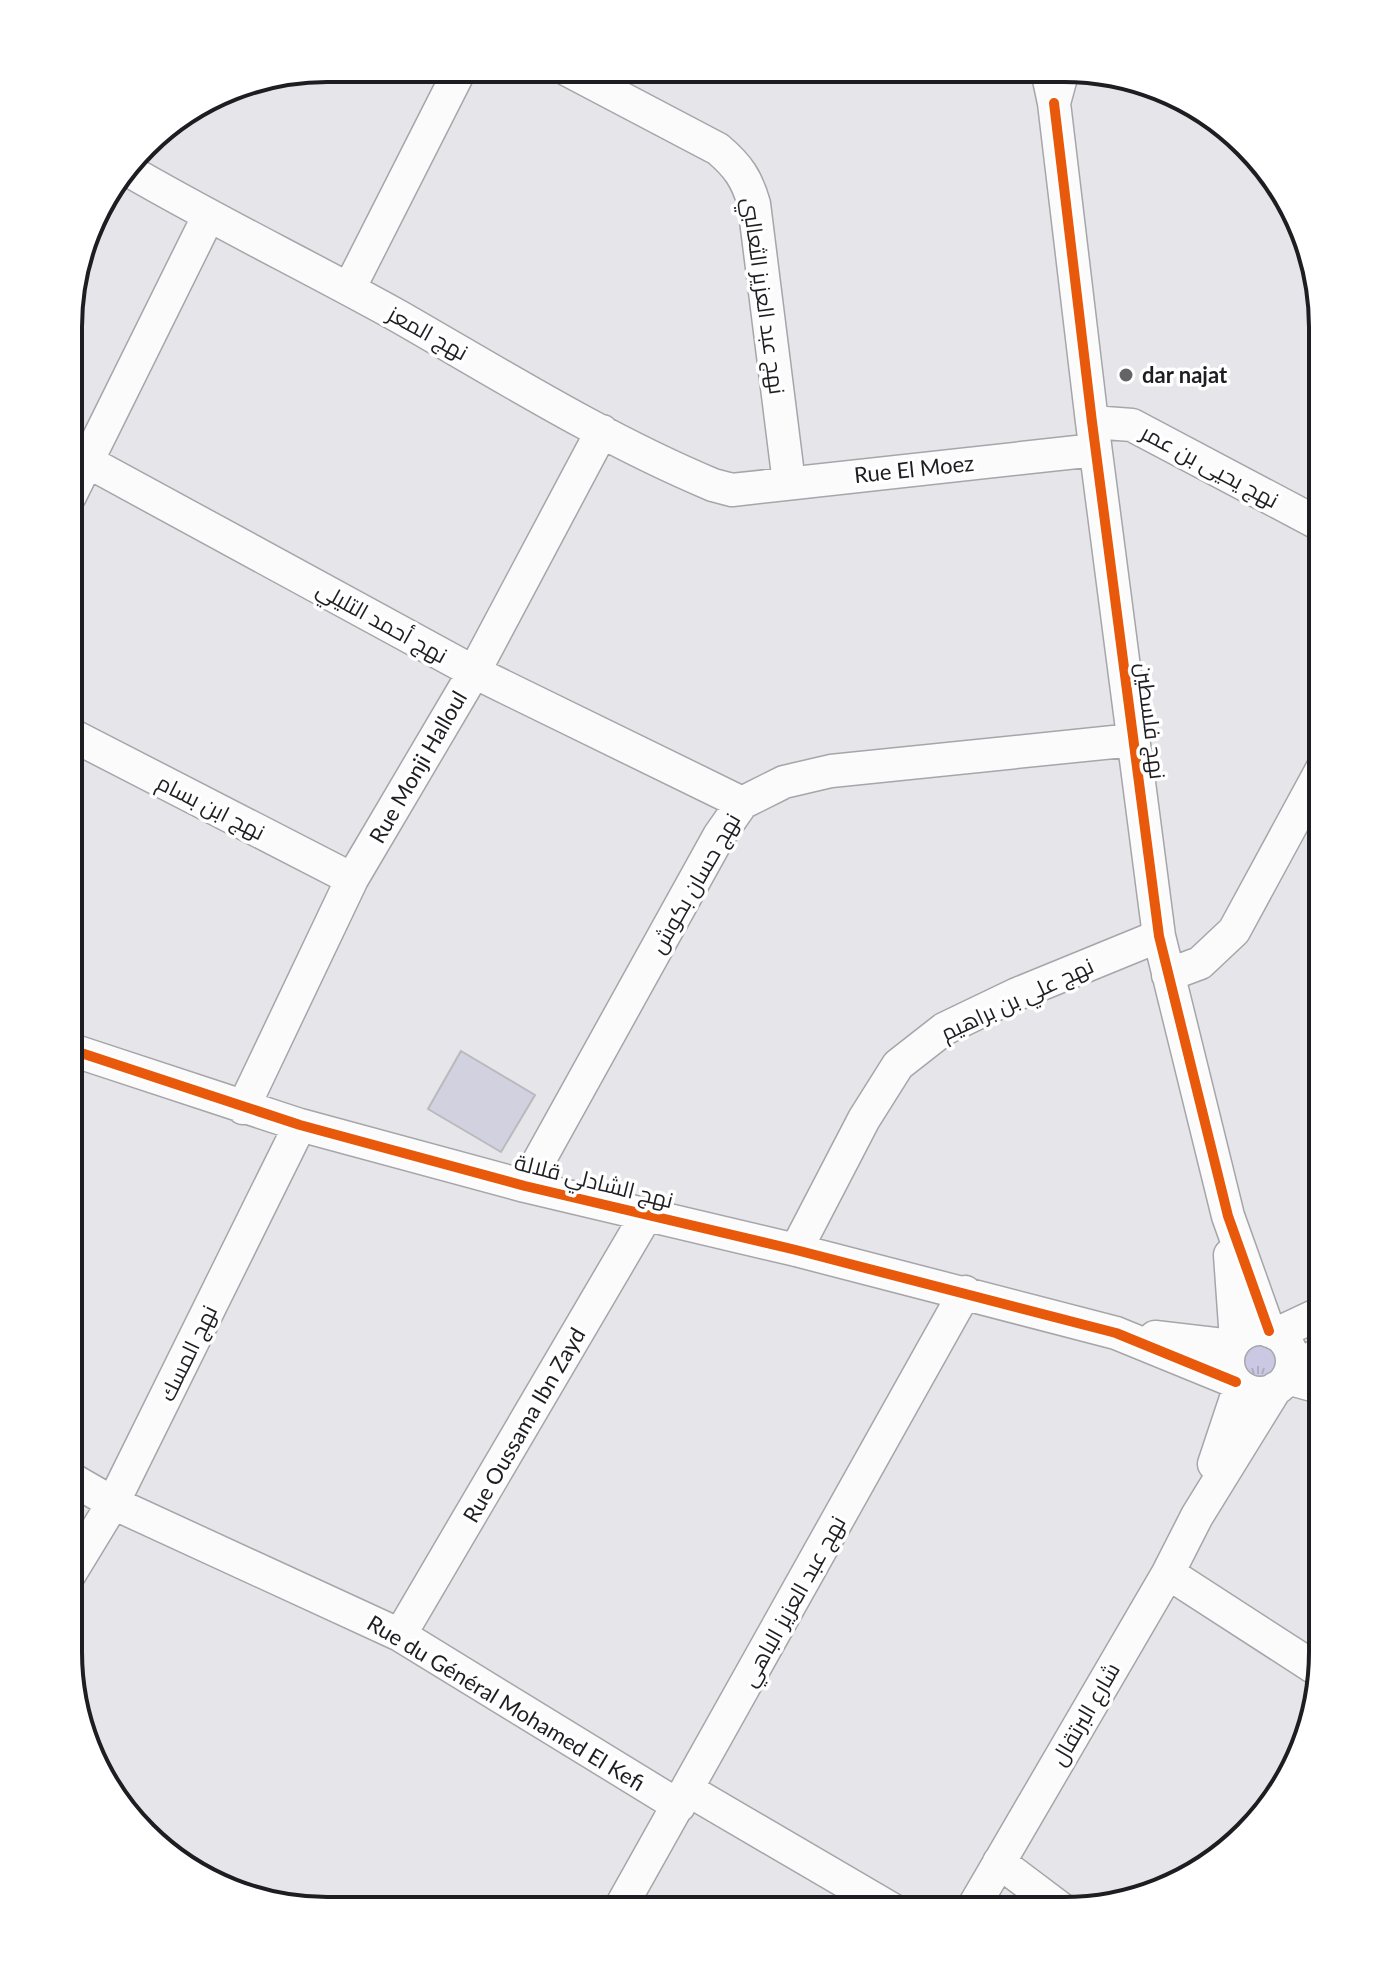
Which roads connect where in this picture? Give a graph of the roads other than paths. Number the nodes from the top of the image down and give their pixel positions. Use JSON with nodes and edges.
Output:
{"nodes":[{"id":1,"x":454,"y":82,"type":"edge"},
{"id":2,"x":591,"y":82,"type":"edge"},
{"id":3,"x":1050,"y":82,"type":"edge"},
{"id":4,"x":1060,"y":82,"type":"edge"},
{"id":5,"x":1054,"y":103,"type":"junction"},
{"id":6,"x":136,"y":175,"type":"edge"},
{"id":7,"x":208,"y":217,"type":"junction"},
{"id":8,"x":349,"y":289,"type":"junction"},
{"id":9,"x":602,"y":431,"type":"junction"},
{"id":10,"x":1094,"y":436,"type":"junction"},
{"id":11,"x":82,"y":451,"type":"edge"},
{"id":12,"x":82,"y":459,"type":"edge"},
{"id":13,"x":789,"y":483,"type":"junction"},
{"id":14,"x":732,"y":490,"type":"joint"},
{"id":15,"x":1309,"y":519,"type":"edge"},
{"id":16,"x":474,"y":672,"type":"junction"},
{"id":17,"x":82,"y":740,"type":"edge"},
{"id":18,"x":1133,"y":740,"type":"junction"},
{"id":19,"x":1309,"y":793,"type":"edge"},
{"id":20,"x":742,"y":803,"type":"junction"},
{"id":21,"x":352,"y":879,"type":"junction"},
{"id":22,"x":1159,"y":936,"type":"junction"},
{"id":23,"x":1168,"y":975,"type":"junction"},
{"id":24,"x":82,"y":1053,"type":"edge"},
{"id":25,"x":243,"y":1108,"type":"junction"},
{"id":26,"x":300,"y":1125,"type":"junction"},
{"id":27,"x":525,"y":1186,"type":"junction"},
{"id":28,"x":647,"y":1214,"type":"junction"},
{"id":29,"x":1228,"y":1216,"type":"junction"},
{"id":30,"x":796,"y":1250,"type":"junction"},
{"id":31,"x":965,"y":1292,"type":"junction"},
{"id":32,"x":1308,"y":1318,"type":"edge"},
{"id":33,"x":1272,"y":1332,"type":"junction"},
{"id":34,"x":1116,"y":1333,"type":"junction"},
{"id":35,"x":1234,"y":1343,"type":"junction"},
{"id":36,"x":1308,"y":1362,"type":"edge"},
{"id":37,"x":1285,"y":1379,"type":"junction"},
{"id":38,"x":1238,"y":1384,"type":"junction"},
{"id":39,"x":1308,"y":1384,"type":"edge"},
{"id":40,"x":82,"y":1485,"type":"edge"},
{"id":41,"x":113,"y":1503,"type":"junction"},
{"id":42,"x":1197,"y":1516,"type":"junction"},
{"id":43,"x":82,"y":1554,"type":"edge"},
{"id":44,"x":1168,"y":1573,"type":"junction"},
{"id":45,"x":400,"y":1635,"type":"junction"},
{"id":46,"x":1308,"y":1664,"type":"edge"},
{"id":47,"x":684,"y":1798,"type":"junction"},
{"id":48,"x":999,"y":1862,"type":"junction"},
{"id":49,"x":627,"y":1897,"type":"edge"},
{"id":50,"x":869,"y":1897,"type":"edge"},
{"id":51,"x":979,"y":1897,"type":"edge"},
{"id":52,"x":1045,"y":1897,"type":"edge"}],
"edges":[{"from":1,"to":8,"type":"street"},
{"from":2,"to":13,"type":"street","name":"نهج عبد العزيز الثعالبي"},
{"from":3,"to":5,"type":"street","name":"نهج فلسطين"},
{"from":4,"to":5,"type":"street"},
{"from":5,"to":10,"type":"street","name":"نهج فلسطين"},
{"from":6,"to":7,"type":"street","name":"نهج المعز"},
{"from":7,"to":8,"type":"street","name":"نهج المعز"},
{"from":7,"to":11,"type":"street"},
{"from":8,"to":9,"type":"street","name":"نهج المعز"},
{"from":9,"to":14,"type":"street","name":"نهج المعز"},
{"from":9,"to":16,"type":"street","name":"Rue Monji Halloul"},
{"from":10,"to":13,"type":"street","name":"Rue El Moez"},
{"from":10,"to":15,"type":"street","name":"نهج يحيى بن عمر"},
{"from":10,"to":18,"type":"street","name":"نهج فلسطين"},
{"from":12,"to":16,"type":"street","name":"نهج أحمد التليلي"},
{"from":13,"to":14,"type":"street","name":"Rue El Moez"},
{"from":16,"to":20,"type":"street","name":"نهج أحمد التليلي"},
{"from":16,"to":21,"type":"street","name":"Rue Monji Halloul"},
{"from":17,"to":21,"type":"street","name":"نهج ابن بسام"},
{"from":18,"to":20,"type":"street","name":"نهج حسان بكوش"},
{"from":18,"to":22,"type":"street","name":"نهج فلسطين"},
{"from":19,"to":23,"type":"street"},
{"from":20,"to":27,"type":"street","name":"نهج حسان بكوش"},
{"from":21,"to":25,"type":"street","name":"Rue Monji Halloul"},
{"from":22,"to":23,"type":"street","name":"نهج فلسطين"},
{"from":22,"to":30,"type":"street","name":"نهج علي بن براهيم"},
{"from":23,"to":29,"type":"street","name":"نهج فلسطين"},
{"from":24,"to":25,"type":"street","name":"نهج الشادلي قلالة"},
{"from":25,"to":26,"type":"street","name":"نهج الشادلي قلالة"},
{"from":26,"to":27,"type":"street","name":"نهج الشادلي قلالة"},
{"from":26,"to":41,"type":"street","name":"نهج المسك"},
{"from":27,"to":28,"type":"street","name":"نهج الشادلي قلالة"},
{"from":28,"to":30,"type":"street","name":"نهج الشادلي قلالة"},
{"from":28,"to":45,"type":"street","name":"Rue Oussama Ibn Zayd"},
{"from":29,"to":33,"type":"street","name":"نهج فلسطين"},
{"from":29,"to":35,"type":"street","name":"نهج فلسطين"},
{"from":30,"to":31,"type":"street","name":"نهج الشادلي قلالة"},
{"from":31,"to":34,"type":"street","name":"نهج الشادلي قلالة"},
{"from":31,"to":47,"type":"street","name":"نهج عبد العزيز الباهي"},
{"from":32,"to":33,"type":"street"},
{"from":33,"to":35,"type":"street"},
{"from":33,"to":37,"type":"street"},
{"from":34,"to":35,"type":"street"},
{"from":34,"to":38,"type":"street"},
{"from":35,"to":38,"type":"street"},
{"from":36,"to":37,"type":"street"},
{"from":37,"to":38,"type":"street"},
{"from":37,"to":39,"type":"street"},
{"from":37,"to":42,"type":"street","name":"شارع البرتقال"},
{"from":38,"to":42,"type":"street","name":"شارع البرتقال"},
{"from":40,"to":41,"type":"street","name":"Rue du Général Mohamed El Kefi"},
{"from":41,"to":43,"type":"street","name":"نهج المسك"},
{"from":41,"to":45,"type":"street","name":"Rue du Général Mohamed El Kefi"},
{"from":42,"to":44,"type":"street","name":"شارع البرتقال"},
{"from":44,"to":46,"type":"street"},
{"from":44,"to":48,"type":"street","name":"شارع البرتقال"},
{"from":45,"to":47,"type":"street","name":"Rue du Général Mohamed El Kefi"},
{"from":47,"to":49,"type":"street","name":"نهج عبد العزيز الباهي"},
{"from":47,"to":50,"type":"street","name":"Rue du Général Mohamed El Kefi"},
{"from":48,"to":51,"type":"street","name":"شارع البرتقال"},
{"from":48,"to":52,"type":"street"}]}
